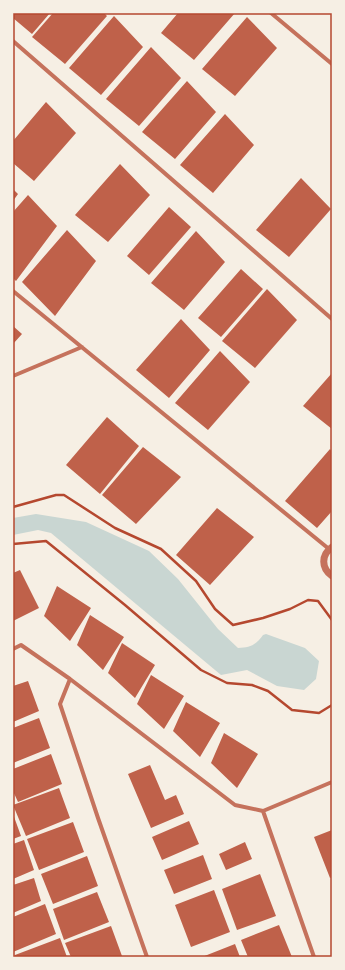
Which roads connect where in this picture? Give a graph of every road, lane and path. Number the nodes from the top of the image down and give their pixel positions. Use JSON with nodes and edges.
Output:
{"nodes":[{"id":1,"x":271,"y":13,"type":"edge"},
{"id":2,"x":13,"y":40,"type":"edge"},
{"id":3,"x":332,"y":64,"type":"edge"},
{"id":4,"x":13,"y":291,"type":"edge"},
{"id":5,"x":332,"y":319,"type":"edge"},
{"id":6,"x":82,"y":348,"type":"junction"},
{"id":7,"x":13,"y":376,"type":"edge"},
{"id":8,"x":13,"y":507,"type":"edge"},
{"id":9,"x":13,"y":544,"type":"edge"},
{"id":10,"x":330,"y":548,"type":"edge"},
{"id":11,"x":332,"y":576,"type":"edge"},
{"id":12,"x":331,"y":615,"type":"edge"},
{"id":13,"x":332,"y":620,"type":"edge"},
{"id":14,"x":13,"y":649,"type":"edge"},
{"id":15,"x":70,"y":679,"type":"junction"},
{"id":16,"x":332,"y":705,"type":"edge"},
{"id":17,"x":332,"y":782,"type":"edge"},
{"id":18,"x":263,"y":811,"type":"junction"},
{"id":19,"x":147,"y":957,"type":"edge"},
{"id":20,"x":314,"y":957,"type":"edge"}],
"edges":[{"from":1,"to":3,"type":"street"},
{"from":2,"to":5,"type":"street"},
{"from":4,"to":6,"type":"street"},
{"from":6,"to":7,"type":"street"},
{"from":6,"to":10,"type":"street"},
{"from":8,"to":12,"type":"path"},
{"from":9,"to":16,"type":"path"},
{"from":10,"to":11,"type":"street"},
{"from":12,"to":13,"type":"path"},
{"from":14,"to":15,"type":"street"},
{"from":15,"to":18,"type":"street"},
{"from":15,"to":19,"type":"street"},
{"from":17,"to":18,"type":"street"},
{"from":18,"to":20,"type":"street"}]}
